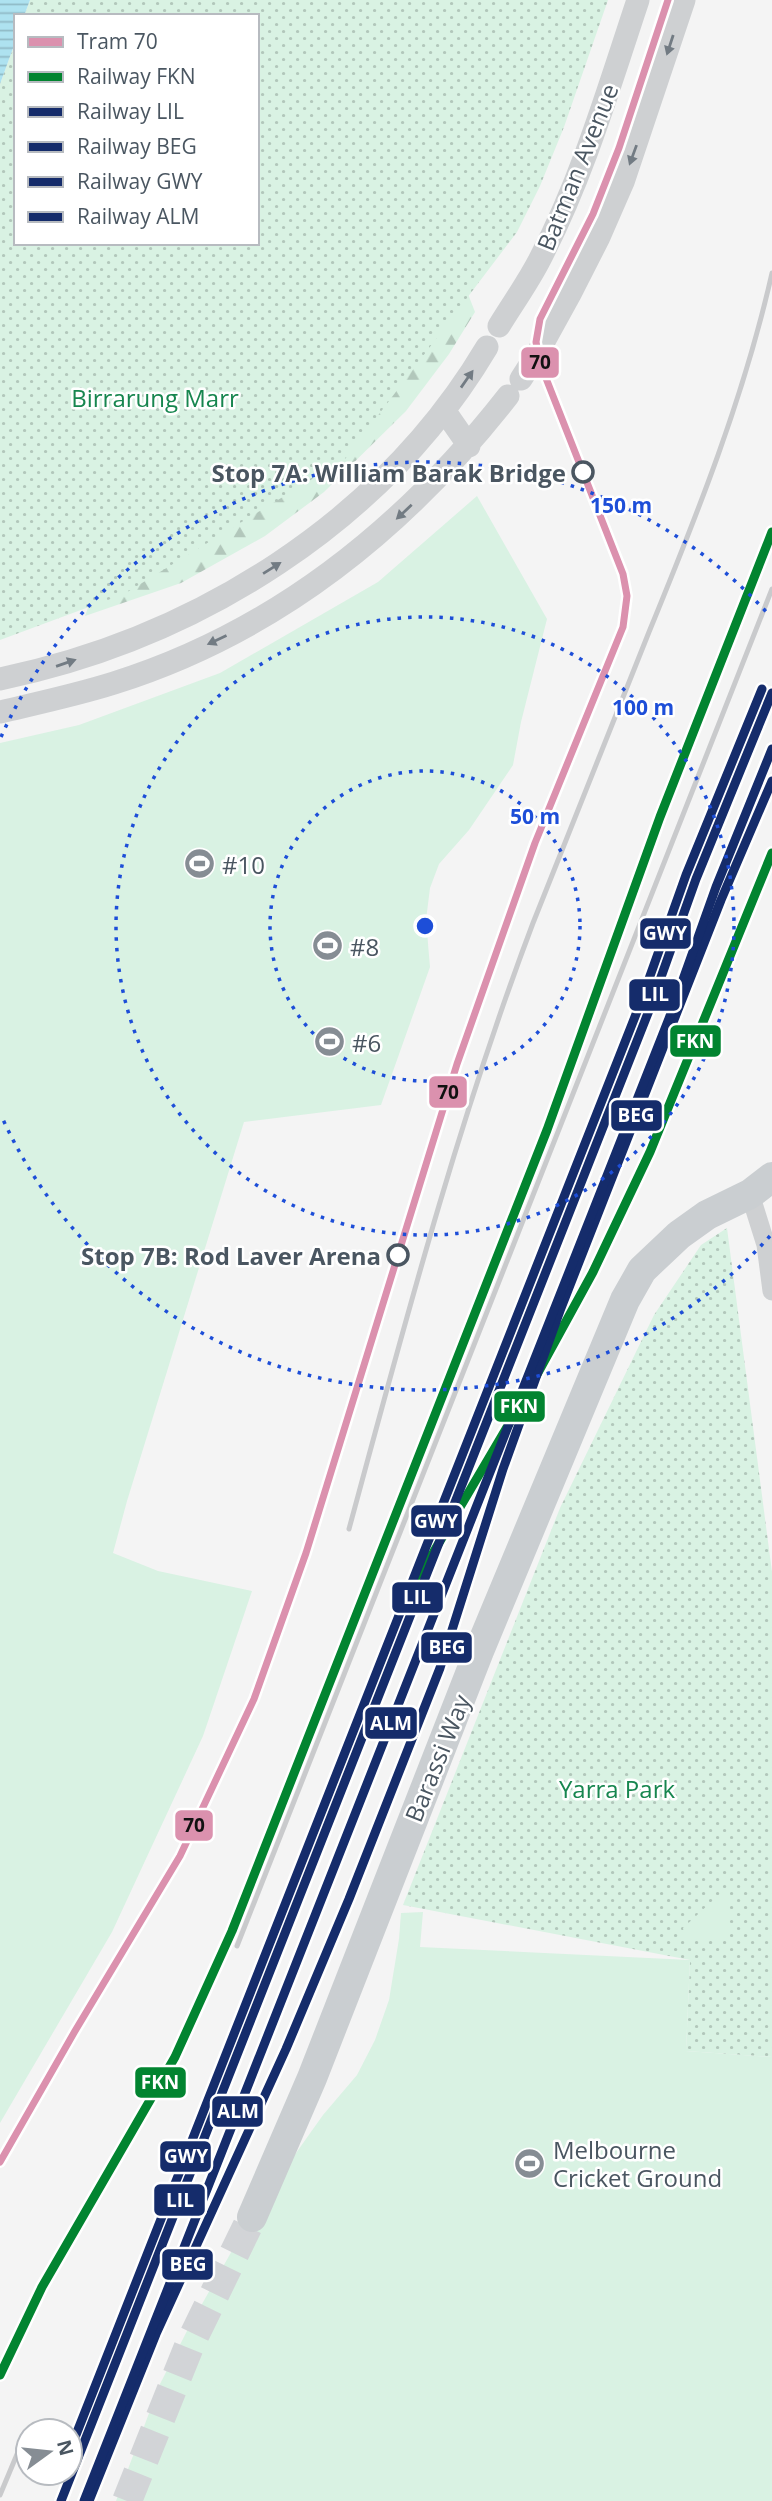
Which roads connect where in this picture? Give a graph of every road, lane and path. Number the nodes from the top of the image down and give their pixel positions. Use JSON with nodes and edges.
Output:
{"nodes":[{"id":1,"x":638,"y":0,"type":"edge"},
{"id":2,"x":684,"y":0,"type":"edge"},
{"id":3,"x":499,"y":326,"type":"dead end"},
{"id":4,"x":487,"y":347,"type":"dead end"},
{"id":5,"x":444,"y":410,"type":"junction"},
{"id":6,"x":469,"y":446,"type":"junction"},
{"id":7,"x":0,"y":679,"type":"edge"},
{"id":8,"x":0,"y":712,"type":"edge"},
{"id":9,"x":765,"y":1190,"type":"edge"},
{"id":10,"x":772,"y":1291,"type":"edge"},
{"id":11,"x":252,"y":2217,"type":"tunnel mouth"}],
"edges":[{"from":1,"to":3,"type":"street","name":"Batman Avenue"},
{"from":2,"to":6,"type":"street","name":"Batman Avenue","one_way":true},
{"from":5,"to":4,"type":"street","one_way":true},
{"from":5,"to":6,"type":"street"},
{"from":7,"to":5,"type":"street","one_way":true},
{"from":6,"to":8,"type":"street","name":"Batman Avenue","one_way":true},
{"from":9,"to":10,"type":"street"},
{"from":9,"to":11,"type":"main road","name":"Barassi Way"}]}
